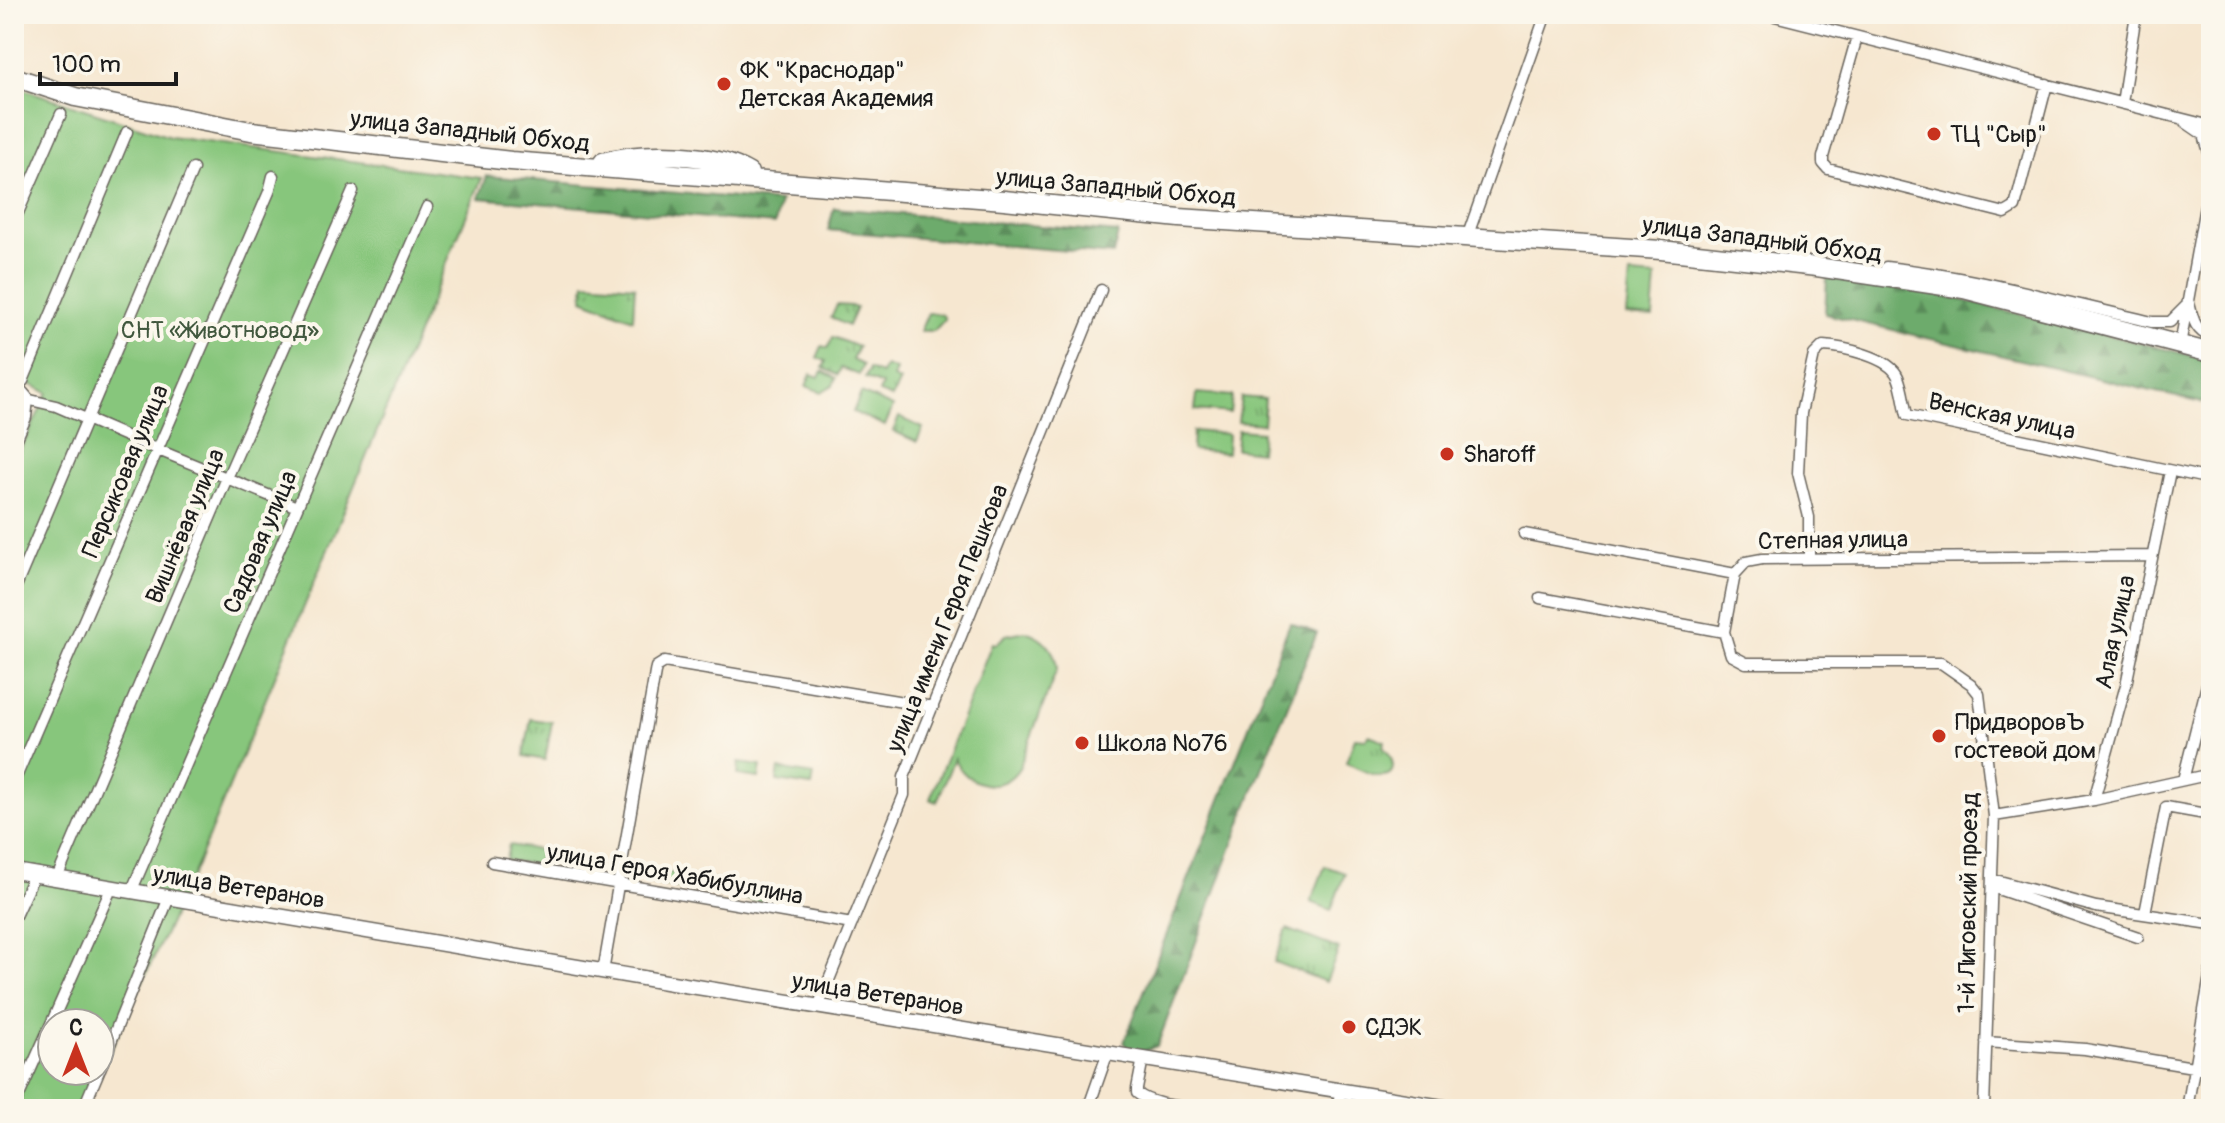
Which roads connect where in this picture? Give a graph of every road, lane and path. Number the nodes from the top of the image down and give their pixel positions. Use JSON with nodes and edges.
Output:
{"nodes":[{"id":1,"x":1546,"y":14,"type":"edge"},
{"id":2,"x":1767,"y":14,"type":"edge"},
{"id":3,"x":2136,"y":14,"type":"edge"},
{"id":4,"x":1857,"y":37,"type":"junction"},
{"id":5,"x":14,"y":69,"type":"edge"},
{"id":6,"x":14,"y":77,"type":"edge"},
{"id":7,"x":2047,"y":84,"type":"junction"},
{"id":8,"x":2122,"y":103,"type":"junction"},
{"id":9,"x":61,"y":114,"type":"dead end"},
{"id":10,"x":2176,"y":117,"type":"junction"},
{"id":11,"x":2211,"y":126,"type":"edge"},
{"id":12,"x":127,"y":132,"type":"dead end"},
{"id":13,"x":2211,"y":159,"type":"edge"},
{"id":14,"x":193,"y":169,"type":"dead end"},
{"id":15,"x":2211,"y":173,"type":"edge"},
{"id":16,"x":273,"y":176,"type":"dead end"},
{"id":17,"x":353,"y":191,"type":"dead end"},
{"id":18,"x":427,"y":207,"type":"dead end"},
{"id":19,"x":14,"y":222,"type":"edge"},
{"id":20,"x":1470,"y":229,"type":"junction"},
{"id":21,"x":1886,"y":267,"type":"junction"},
{"id":22,"x":1101,"y":290,"type":"dead end"},
{"id":23,"x":2189,"y":303,"type":"junction"},
{"id":24,"x":2181,"y":340,"type":"junction"},
{"id":25,"x":2211,"y":340,"type":"edge"},
{"id":26,"x":2211,"y":353,"type":"edge"},
{"id":27,"x":15,"y":385,"type":"edge"},
{"id":28,"x":26,"y":399,"type":"junction"},
{"id":29,"x":88,"y":418,"type":"junction"},
{"id":30,"x":14,"y":440,"type":"edge"},
{"id":31,"x":156,"y":449,"type":"junction"},
{"id":32,"x":2170,"y":471,"type":"junction"},
{"id":33,"x":227,"y":478,"type":"junction"},
{"id":34,"x":2211,"y":479,"type":"edge"},
{"id":35,"x":297,"y":507,"type":"junction"},
{"id":36,"x":1524,"y":534,"type":"dead end"},
{"id":37,"x":2151,"y":556,"type":"junction"},
{"id":38,"x":1809,"y":559,"type":"junction"},
{"id":39,"x":1735,"y":574,"type":"junction"},
{"id":40,"x":14,"y":591,"type":"edge"},
{"id":41,"x":1540,"y":598,"type":"dead end"},
{"id":42,"x":1724,"y":632,"type":"junction"},
{"id":43,"x":2211,"y":669,"type":"edge"},
{"id":44,"x":933,"y":707,"type":"junction"},
{"id":45,"x":2211,"y":774,"type":"edge"},
{"id":46,"x":2183,"y":780,"type":"junction"},
{"id":47,"x":14,"y":782,"type":"edge"},
{"id":48,"x":2094,"y":800,"type":"junction"},
{"id":49,"x":2211,"y":815,"type":"edge"},
{"id":50,"x":1994,"y":816,"type":"junction"},
{"id":51,"x":492,"y":862,"type":"dead end"},
{"id":52,"x":14,"y":871,"type":"edge"},
{"id":53,"x":34,"y":875,"type":"junction"},
{"id":54,"x":57,"y":878,"type":"junction"},
{"id":55,"x":1992,"y":883,"type":"junction"},
{"id":56,"x":618,"y":885,"type":"junction"},
{"id":57,"x":111,"y":889,"type":"junction"},
{"id":58,"x":131,"y":892,"type":"junction"},
{"id":59,"x":168,"y":900,"type":"junction"},
{"id":60,"x":2145,"y":913,"type":"junction"},
{"id":61,"x":14,"y":918,"type":"edge"},
{"id":62,"x":852,"y":924,"type":"junction"},
{"id":63,"x":2211,"y":924,"type":"edge"},
{"id":64,"x":2138,"y":937,"type":"dead end"},
{"id":65,"x":2211,"y":970,"type":"edge"},
{"id":66,"x":603,"y":972,"type":"junction"},
{"id":67,"x":818,"y":1007,"type":"junction"},
{"id":68,"x":116,"y":1030,"type":"edge"},
{"id":69,"x":1986,"y":1042,"type":"junction"},
{"id":70,"x":1107,"y":1054,"type":"junction"},
{"id":71,"x":1142,"y":1061,"type":"junction"},
{"id":72,"x":2193,"y":1067,"type":"junction"},
{"id":73,"x":2211,"y":1070,"type":"edge"},
{"id":74,"x":93,"y":1087,"type":"edge"},
{"id":75,"x":1340,"y":1091,"type":"junction"},
{"id":76,"x":14,"y":1107,"type":"edge"},
{"id":77,"x":83,"y":1109,"type":"edge"},
{"id":78,"x":1088,"y":1109,"type":"edge"},
{"id":79,"x":1202,"y":1109,"type":"edge"},
{"id":80,"x":1337,"y":1109,"type":"edge"},
{"id":81,"x":1435,"y":1109,"type":"edge"},
{"id":82,"x":1455,"y":1109,"type":"edge"},
{"id":83,"x":1984,"y":1109,"type":"edge"},
{"id":84,"x":2187,"y":1109,"type":"edge"}],
"edges":[{"from":1,"to":20,"type":"street"},
{"from":2,"to":4,"type":"street"},
{"from":3,"to":8,"type":"street"},
{"from":4,"to":7,"type":"street"},
{"from":4,"to":7,"type":"street"},
{"from":5,"to":20,"type":"highway","name":"улица Западный Обход"},
{"from":6,"to":24,"type":"highway","name":"улица Западный Обход"},
{"from":7,"to":8,"type":"street"},
{"from":8,"to":10,"type":"street"},
{"from":9,"to":19,"type":"street"},
{"from":10,"to":11,"type":"street"},
{"from":10,"to":13,"type":"street"},
{"from":12,"to":27,"type":"street"},
{"from":14,"to":29,"type":"street"},
{"from":15,"to":23,"type":"street"},
{"from":16,"to":31,"type":"street","name":"Персиковая улица"},
{"from":17,"to":33,"type":"street","name":"Вишнёвая улица"},
{"from":18,"to":35,"type":"street","name":"Садовая улица"},
{"from":20,"to":21,"type":"highway","name":"улица Западный Обход"},
{"from":21,"to":23,"type":"street"},
{"from":21,"to":24,"type":"highway","name":"улица Западный Обход"},
{"from":22,"to":44,"type":"street","name":"улица имени Героя Пешкова"},
{"from":23,"to":24,"type":"street"},
{"from":23,"to":25,"type":"street"},
{"from":24,"to":25,"type":"highway","name":"улица Западный Обход"},
{"from":24,"to":26,"type":"highway","name":"улица Западный Обход"},
{"from":27,"to":28,"type":"street"},
{"from":28,"to":29,"type":"street"},
{"from":28,"to":30,"type":"street"},
{"from":29,"to":31,"type":"street"},
{"from":29,"to":40,"type":"street"},
{"from":31,"to":33,"type":"street"},
{"from":31,"to":47,"type":"street","name":"Персиковая улица"},
{"from":32,"to":34,"type":"street","name":"Венская улица"},
{"from":32,"to":37,"type":"street","name":"Алая улица"},
{"from":32,"to":38,"type":"street","name":"Венская улица"},
{"from":33,"to":35,"type":"street"},
{"from":33,"to":54,"type":"street","name":"Вишнёвая улица"},
{"from":35,"to":58,"type":"street","name":"Садовая улица"},
{"from":36,"to":39,"type":"street","name":"Степная улица"},
{"from":37,"to":38,"type":"street","name":"Степная улица"},
{"from":37,"to":48,"type":"street","name":"Алая улица"},
{"from":38,"to":39,"type":"street","name":"Степная улица"},
{"from":39,"to":42,"type":"street"},
{"from":41,"to":42,"type":"street"},
{"from":42,"to":50,"type":"street","name":"1-й Лиговский проезд"},
{"from":43,"to":46,"type":"street"},
{"from":44,"to":56,"type":"street"},
{"from":44,"to":62,"type":"street","name":"улица имени Героя Пешкова"},
{"from":45,"to":46,"type":"street"},
{"from":46,"to":48,"type":"street"},
{"from":48,"to":50,"type":"street"},
{"from":49,"to":60,"type":"street"},
{"from":50,"to":55,"type":"street","name":"1-й Лиговский проезд"},
{"from":51,"to":56,"type":"street","name":"улица Героя Хабибуллина"},
{"from":52,"to":53,"type":"street"},
{"from":53,"to":54,"type":"street"},
{"from":53,"to":61,"type":"street"},
{"from":54,"to":57,"type":"street"},
{"from":55,"to":60,"type":"street"},
{"from":55,"to":64,"type":"street"},
{"from":55,"to":69,"type":"street","name":"1-й Лиговский проезд"},
{"from":56,"to":62,"type":"street","name":"улица Героя Хабибуллина"},
{"from":56,"to":66,"type":"street"},
{"from":57,"to":58,"type":"street"},
{"from":57,"to":76,"type":"street"},
{"from":58,"to":59,"type":"street","name":"улица Ветеранов"},
{"from":58,"to":66,"type":"street","name":"улица Ветеранов"},
{"from":59,"to":68,"type":"street"},
{"from":59,"to":70,"type":"street","name":"улица Ветеранов"},
{"from":60,"to":63,"type":"street"},
{"from":62,"to":67,"type":"street","name":"улица имени Героя Пешкова"},
{"from":65,"to":72,"type":"street"},
{"from":66,"to":67,"type":"street","name":"улица Ветеранов"},
{"from":67,"to":70,"type":"street","name":"улица Ветеранов"},
{"from":69,"to":72,"type":"street"},
{"from":69,"to":83,"type":"street","name":"1-й Лиговский проезд"},
{"from":70,"to":71,"type":"street","name":"улица Ветеранов"},
{"from":70,"to":78,"type":"street"},
{"from":71,"to":75,"type":"street","name":"улица Ветеранов"},
{"from":71,"to":79,"type":"street"},
{"from":72,"to":73,"type":"street"},
{"from":72,"to":84,"type":"street"},
{"from":74,"to":77,"type":"street"},
{"from":75,"to":80,"type":"street"},
{"from":75,"to":81,"type":"street","name":"улица Ветеранов"},
{"from":75,"to":82,"type":"street","name":"улица Ветеранов"}]}
